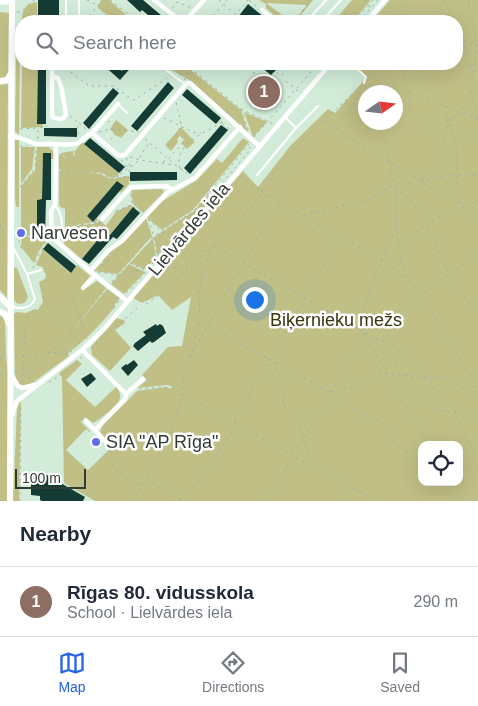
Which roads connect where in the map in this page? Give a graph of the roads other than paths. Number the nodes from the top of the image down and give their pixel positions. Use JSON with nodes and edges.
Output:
{"nodes":[{"id":1,"x":66,"y":0,"type":"edge"},
{"id":2,"x":79,"y":0,"type":"edge"},
{"id":3,"x":154,"y":0,"type":"edge"},
{"id":4,"x":204,"y":0,"type":"edge"},
{"id":5,"x":326,"y":0,"type":"edge"},
{"id":6,"x":341,"y":0,"type":"edge"},
{"id":7,"x":385,"y":0,"type":"edge"},
{"id":8,"x":12,"y":1,"type":"edge"},
{"id":9,"x":0,"y":2,"type":"edge"},
{"id":10,"x":262,"y":10,"type":"road end"},
{"id":11,"x":66,"y":15,"type":"edge"},
{"id":12,"x":79,"y":15,"type":"edge"},
{"id":13,"x":172,"y":15,"type":"edge"},
{"id":14,"x":191,"y":15,"type":"edge"},
{"id":15,"x":268,"y":15,"type":"edge"},
{"id":16,"x":312,"y":15,"type":"edge"},
{"id":17,"x":327,"y":15,"type":"edge"},
{"id":18,"x":372,"y":15,"type":"edge"},
{"id":19,"x":12,"y":40,"type":"junction"},
{"id":20,"x":15,"y":40,"type":"edge"},
{"id":21,"x":12,"y":50,"type":"joint"},
{"id":22,"x":52,"y":70,"type":"edge"},
{"id":23,"x":166,"y":70,"type":"edge"},
{"id":24,"x":323,"y":70,"type":"edge"},
{"id":25,"x":358,"y":70,"type":"edge"},
{"id":26,"x":10,"y":74,"type":"junction"},
{"id":27,"x":52,"y":76,"type":"junction"},
{"id":28,"x":0,"y":81,"type":"edge"},
{"id":29,"x":183,"y":83,"type":"junction"},
{"id":30,"x":364,"y":83,"type":"dead end"},
{"id":31,"x":118,"y":104,"type":"joint"},
{"id":32,"x":318,"y":106,"type":"dead end"},
{"id":33,"x":127,"y":113,"type":"dead end"},
{"id":34,"x":284,"y":117,"type":"junction"},
{"id":35,"x":240,"y":127,"type":"junction"},
{"id":36,"x":296,"y":128,"type":"junction"},
{"id":37,"x":90,"y":132,"type":"junction"},
{"id":38,"x":10,"y":136,"type":"junction"},
{"id":39,"x":56,"y":144,"type":"junction"},
{"id":40,"x":259,"y":146,"type":"junction"},
{"id":41,"x":257,"y":175,"type":"dead end"},
{"id":42,"x":172,"y":189,"type":"junction"},
{"id":43,"x":56,"y":205,"type":"junction"},
{"id":44,"x":101,"y":219,"type":"road end"},
{"id":45,"x":9,"y":242,"type":"junction"},
{"id":46,"x":57,"y":242,"type":"junction"},
{"id":47,"x":41,"y":270,"type":"dead end"},
{"id":48,"x":90,"y":271,"type":"junction"},
{"id":49,"x":27,"y":274,"type":"junction"},
{"id":50,"x":95,"y":276,"type":"junction"},
{"id":51,"x":83,"y":288,"type":"road end"},
{"id":52,"x":0,"y":297,"type":"edge"},
{"id":53,"x":127,"y":301,"type":"junction"},
{"id":54,"x":11,"y":307,"type":"junction"},
{"id":55,"x":0,"y":312,"type":"edge"},
{"id":56,"x":11,"y":328,"type":"junction"},
{"id":57,"x":82,"y":348,"type":"junction"},
{"id":58,"x":12,"y":374,"type":"junction"},
{"id":59,"x":143,"y":379,"type":"dead end"},
{"id":60,"x":38,"y":383,"type":"junction"},
{"id":61,"x":126,"y":394,"type":"junction"},
{"id":62,"x":11,"y":419,"type":"junction"},
{"id":63,"x":86,"y":421,"type":"dead end"},
{"id":64,"x":95,"y":430,"type":"junction"},
{"id":65,"x":110,"y":446,"type":"road end"},
{"id":66,"x":10,"y":501,"type":"edge"}],
"edges":[{"from":1,"to":11,"type":"lane"},
{"from":2,"to":12,"type":"lane"},
{"from":3,"to":13,"type":"street"},
{"from":4,"to":14,"type":"street"},
{"from":5,"to":16,"type":"lane"},
{"from":6,"to":17,"type":"lane"},
{"from":7,"to":18,"type":"street"},
{"from":8,"to":9,"type":"street"},
{"from":8,"to":19,"type":"main road"},
{"from":10,"to":15,"type":"street"},
{"from":19,"to":20,"type":"lane"},
{"from":19,"to":21,"type":"main road"},
{"from":21,"to":26,"type":"main road"},
{"from":22,"to":27,"type":"street"},
{"from":23,"to":29,"type":"lane"},
{"from":24,"to":34,"type":"street","name":"Lielvārdes iela"},
{"from":25,"to":30,"type":"lane"},
{"from":26,"to":28,"type":"main road"},
{"from":26,"to":38,"type":"main road"},
{"from":27,"to":27,"type":"street"},
{"from":29,"to":35,"type":"street"},
{"from":29,"to":37,"type":"street"},
{"from":31,"to":33,"type":"lane"},
{"from":31,"to":37,"type":"street"},
{"from":32,"to":36,"type":"lane"},
{"from":34,"to":36,"type":"lane"},
{"from":34,"to":40,"type":"street","name":"Lielvārdes iela"},
{"from":35,"to":40,"type":"street"},
{"from":35,"to":42,"type":"street"},
{"from":36,"to":41,"type":"lane"},
{"from":37,"to":39,"type":"street"},
{"from":38,"to":39,"type":"street"},
{"from":38,"to":45,"type":"main road"},
{"from":39,"to":43,"type":"street"},
{"from":40,"to":53,"type":"street","name":"Lielvārdes iela"},
{"from":42,"to":44,"type":"street"},
{"from":42,"to":48,"type":"street"},
{"from":43,"to":46,"type":"lane"},
{"from":43,"to":46,"type":"street"},
{"from":45,"to":49,"type":"lane"},
{"from":45,"to":54,"type":"main road"},
{"from":46,"to":48,"type":"street"},
{"from":47,"to":49,"type":"lane"},
{"from":48,"to":50,"type":"street"},
{"from":49,"to":54,"type":"lane"},
{"from":50,"to":51,"type":"street"},
{"from":50,"to":53,"type":"street"},
{"from":52,"to":54,"type":"main road"},
{"from":53,"to":57,"type":"street","name":"Lielvārdes iela"},
{"from":54,"to":56,"type":"main road"},
{"from":55,"to":56,"type":"main road"},
{"from":56,"to":58,"type":"main road"},
{"from":57,"to":60,"type":"street","name":"Lielvārdes iela"},
{"from":57,"to":61,"type":"street"},
{"from":58,"to":60,"type":"street","name":"Lielvārdes iela"},
{"from":58,"to":62,"type":"main road"},
{"from":59,"to":61,"type":"street"},
{"from":60,"to":62,"type":"street","name":"Lielvārdes iela"},
{"from":61,"to":64,"type":"street"},
{"from":62,"to":66,"type":"main road"},
{"from":63,"to":64,"type":"street"},
{"from":64,"to":65,"type":"street"}]}
